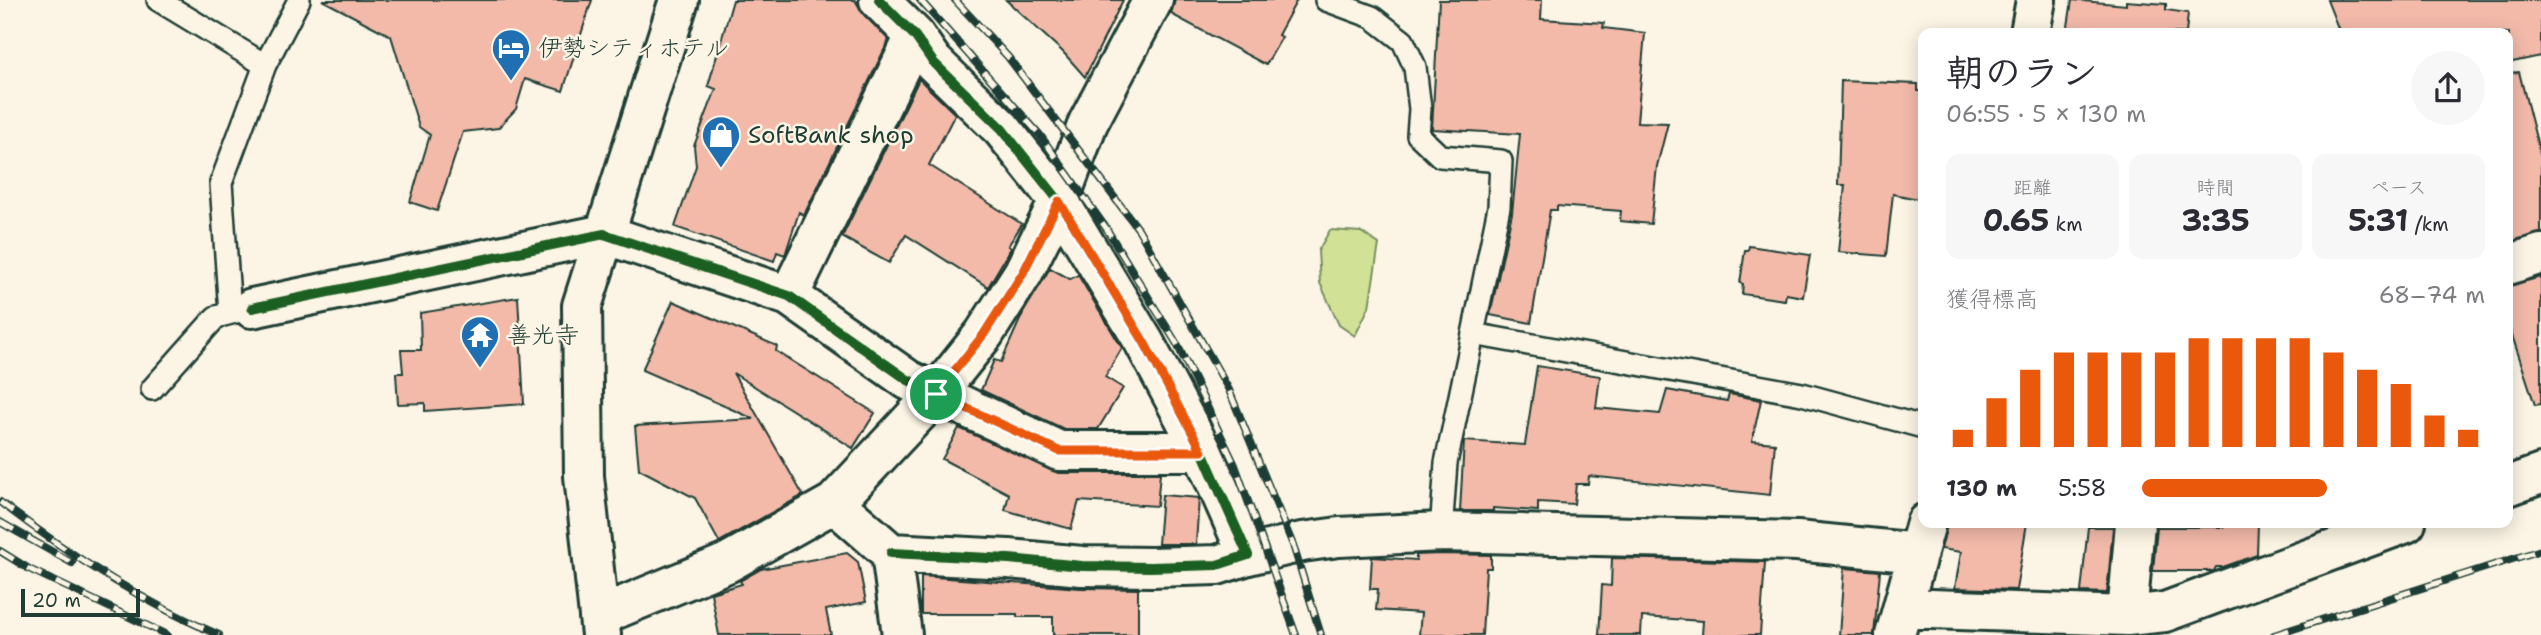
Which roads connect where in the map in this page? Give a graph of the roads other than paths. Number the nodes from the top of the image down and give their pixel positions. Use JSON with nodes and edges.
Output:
{"nodes":[{"id":1,"x":158,"y":0,"type":"edge"},
{"id":2,"x":299,"y":0,"type":"edge"},
{"id":3,"x":679,"y":0,"type":"edge"},
{"id":4,"x":879,"y":0,"type":"edge"},
{"id":5,"x":1153,"y":0,"type":"edge"},
{"id":6,"x":1326,"y":0,"type":"edge"},
{"id":7,"x":2036,"y":0,"type":"edge"},
{"id":8,"x":2031,"y":28,"type":"edge"},
{"id":9,"x":915,"y":36,"type":"junction"},
{"id":10,"x":265,"y":65,"type":"junction"},
{"id":11,"x":1059,"y":201,"type":"junction"},
{"id":12,"x":604,"y":234,"type":"junction"},
{"id":13,"x":2541,"y":254,"type":"edge"},
{"id":14,"x":2513,"y":263,"type":"edge"},
{"id":15,"x":789,"y":296,"type":"junction"},
{"id":16,"x":241,"y":310,"type":"junction"},
{"id":17,"x":1473,"y":334,"type":"junction"},
{"id":18,"x":152,"y":389,"type":"dead end"},
{"id":19,"x":936,"y":394,"type":"junction"},
{"id":20,"x":1918,"y":425,"type":"edge"},
{"id":21,"x":1202,"y":451,"type":"junction"},
{"id":22,"x":2541,"y":474,"type":"edge"},
{"id":23,"x":2513,"y":483,"type":"edge"},
{"id":24,"x":834,"y":503,"type":"junction"},
{"id":25,"x":2135,"y":528,"type":"edge"},
{"id":26,"x":2392,"y":528,"type":"edge"},
{"id":27,"x":1441,"y":532,"type":"junction"},
{"id":28,"x":1922,"y":538,"type":"edge"},
{"id":29,"x":891,"y":553,"type":"junction"},
{"id":30,"x":1248,"y":555,"type":"junction"},
{"id":31,"x":2127,"y":616,"type":"junction"},
{"id":32,"x":1899,"y":621,"type":"edge"},
{"id":33,"x":600,"y":626,"type":"edge"},
{"id":34,"x":902,"y":635,"type":"edge"}],
"edges":[{"from":1,"to":10,"type":"lane"},
{"from":2,"to":10,"type":"lane"},
{"from":3,"to":12,"type":"street"},
{"from":4,"to":9,"type":"street"},
{"from":5,"to":11,"type":"street"},
{"from":6,"to":17,"type":"lane"},
{"from":7,"to":8,"type":"street"},
{"from":9,"to":11,"type":"street"},
{"from":9,"to":15,"type":"street"},
{"from":10,"to":16,"type":"lane"},
{"from":11,"to":19,"type":"street"},
{"from":11,"to":21,"type":"street"},
{"from":12,"to":15,"type":"street"},
{"from":12,"to":16,"type":"street"},
{"from":12,"to":33,"type":"street"},
{"from":13,"to":14,"type":"street"},
{"from":15,"to":19,"type":"street"},
{"from":16,"to":18,"type":"lane"},
{"from":17,"to":20,"type":"lane"},
{"from":17,"to":27,"type":"lane"},
{"from":19,"to":21,"type":"street"},
{"from":19,"to":24,"type":"street"},
{"from":21,"to":30,"type":"street"},
{"from":22,"to":23,"type":"street"},
{"from":24,"to":29,"type":"street"},
{"from":24,"to":33,"type":"street"},
{"from":25,"to":31,"type":"street"},
{"from":26,"to":31,"type":"street"},
{"from":27,"to":28,"type":"street"},
{"from":27,"to":30,"type":"street"},
{"from":28,"to":32,"type":"street"},
{"from":29,"to":30,"type":"street"},
{"from":29,"to":34,"type":"street"},
{"from":31,"to":32,"type":"street"}]}
